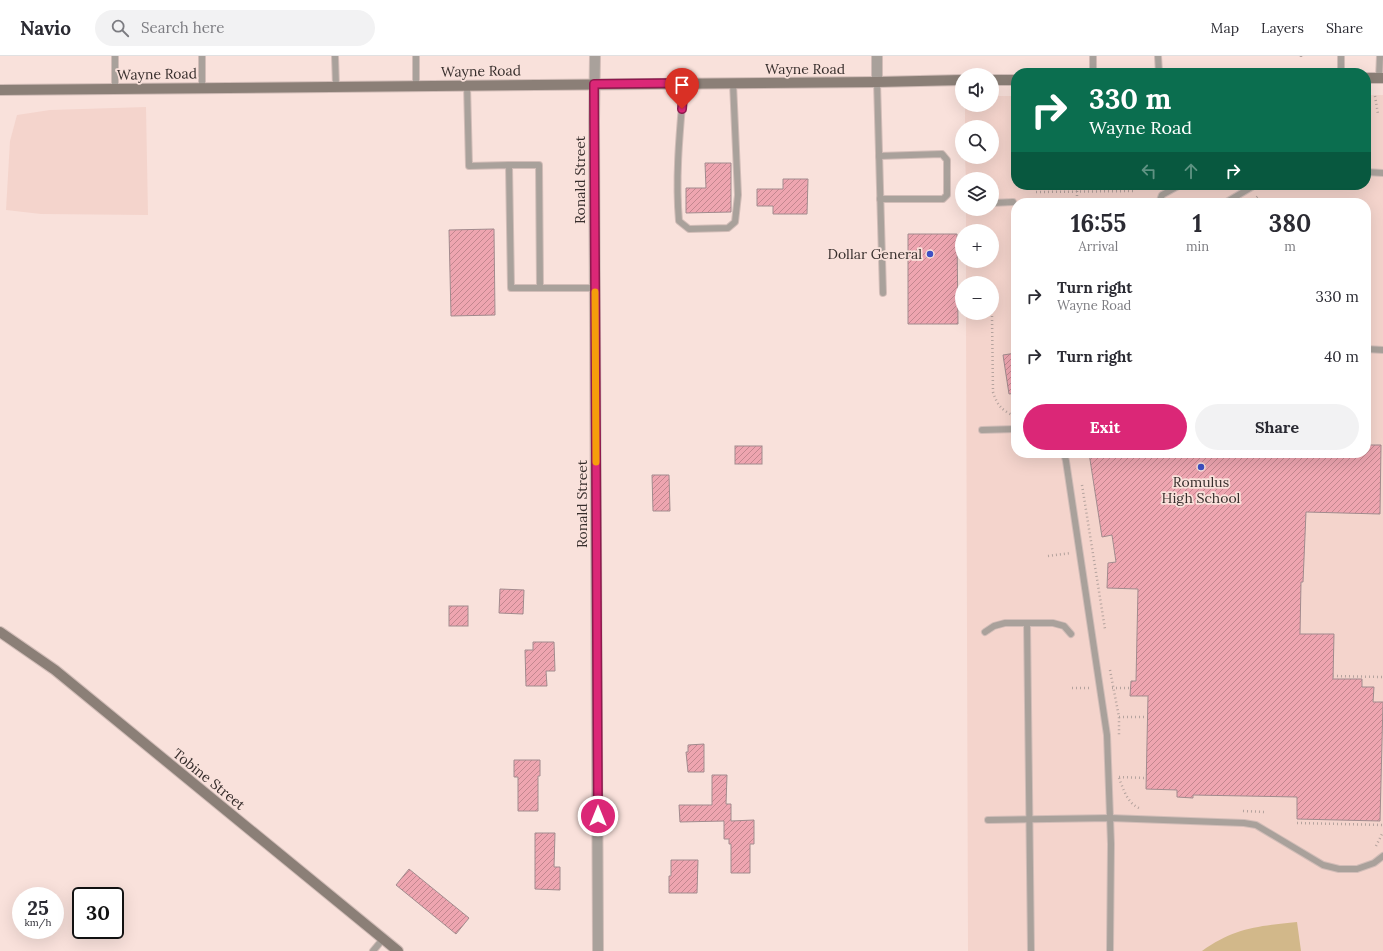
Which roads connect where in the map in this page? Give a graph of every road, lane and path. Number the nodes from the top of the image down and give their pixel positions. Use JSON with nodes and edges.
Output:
{"nodes":[{"id":1,"x":114,"y":56,"type":"edge"},
{"id":2,"x":202,"y":56,"type":"edge"},
{"id":3,"x":335,"y":56,"type":"edge"},
{"id":4,"x":416,"y":56,"type":"edge"},
{"id":5,"x":595,"y":56,"type":"edge"},
{"id":6,"x":876,"y":56,"type":"edge"},
{"id":7,"x":1093,"y":56,"type":"edge"},
{"id":8,"x":1158,"y":56,"type":"edge"},
{"id":9,"x":1341,"y":56,"type":"edge"},
{"id":10,"x":1380,"y":56,"type":"edge"},
{"id":11,"x":1093,"y":68,"type":"edge"},
{"id":12,"x":1159,"y":68,"type":"edge"},
{"id":13,"x":1341,"y":68,"type":"edge"},
{"id":14,"x":1381,"y":78,"type":"edge"},
{"id":15,"x":955,"y":80,"type":"edge"},
{"id":16,"x":999,"y":80,"type":"edge"},
{"id":17,"x":1011,"y":80,"type":"edge"},
{"id":18,"x":877,"y":82,"type":"junction"},
{"id":19,"x":684,"y":83,"type":"junction"},
{"id":20,"x":733,"y":83,"type":"junction"},
{"id":21,"x":594,"y":84,"type":"junction"},
{"id":22,"x":468,"y":85,"type":"junction"},
{"id":23,"x":336,"y":86,"type":"junction"},
{"id":24,"x":416,"y":86,"type":"junction"},
{"id":25,"x":202,"y":88,"type":"junction"},
{"id":26,"x":115,"y":89,"type":"junction"},
{"id":27,"x":0,"y":90,"type":"edge"},
{"id":28,"x":1375,"y":96,"type":"dead end"},
{"id":29,"x":1378,"y":114,"type":"dead end"},
{"id":30,"x":878,"y":156,"type":"junction"},
{"id":31,"x":509,"y":165,"type":"junction"},
{"id":32,"x":1371,"y":172,"type":"edge"},
{"id":33,"x":1383,"y":173,"type":"edge"},
{"id":34,"x":1171,"y":190,"type":"edge"},
{"id":35,"x":1247,"y":190,"type":"edge"},
{"id":36,"x":1077,"y":191,"type":"junction"},
{"id":37,"x":1135,"y":191,"type":"dead end"},
{"id":38,"x":1036,"y":192,"type":"dead end"},
{"id":39,"x":1077,"y":198,"type":"edge"},
{"id":40,"x":1161,"y":198,"type":"edge"},
{"id":41,"x":1233,"y":198,"type":"edge"},
{"id":42,"x":880,"y":199,"type":"junction"},
{"id":43,"x":1011,"y":202,"type":"edge"},
{"id":44,"x":999,"y":203,"type":"edge"},
{"id":45,"x":540,"y":288,"type":"junction"},
{"id":46,"x":595,"y":288,"type":"junction"},
{"id":47,"x":883,"y":293,"type":"dead end"},
{"id":48,"x":992,"y":320,"type":"edge"},
{"id":49,"x":1371,"y":349,"type":"edge"},
{"id":50,"x":1383,"y":350,"type":"edge"},
{"id":51,"x":1011,"y":414,"type":"edge"},
{"id":52,"x":1011,"y":428,"type":"edge"},
{"id":53,"x":982,"y":430,"type":"dead end"},
{"id":54,"x":1065,"y":458,"type":"edge"},
{"id":55,"x":1081,"y":483,"type":"dead end"},
{"id":56,"x":1071,"y":553,"type":"dead end"},
{"id":57,"x":1048,"y":556,"type":"dead end"},
{"id":58,"x":1027,"y":623,"type":"junction"},
{"id":59,"x":1105,"y":629,"type":"dead end"},
{"id":60,"x":0,"y":632,"type":"edge"},
{"id":61,"x":985,"y":632,"type":"dead end"},
{"id":62,"x":1071,"y":634,"type":"dead end"},
{"id":63,"x":1110,"y":670,"type":"dead end"},
{"id":64,"x":1333,"y":676,"type":"dead end"},
{"id":65,"x":1383,"y":677,"type":"edge"},
{"id":66,"x":1072,"y":688,"type":"dead end"},
{"id":67,"x":1091,"y":688,"type":"dead end"},
{"id":68,"x":1108,"y":688,"type":"dead end"},
{"id":69,"x":1113,"y":688,"type":"junction"},
{"id":70,"x":1130,"y":688,"type":"dead end"},
{"id":71,"x":1118,"y":717,"type":"junction"},
{"id":72,"x":1147,"y":717,"type":"dead end"},
{"id":73,"x":1119,"y":739,"type":"dead end"},
{"id":74,"x":1119,"y":769,"type":"dead end"},
{"id":75,"x":1119,"y":777,"type":"junction"},
{"id":76,"x":1146,"y":778,"type":"dead end"},
{"id":77,"x":1145,"y":809,"type":"dead end"},
{"id":78,"x":1243,"y":811,"type":"dead end"},
{"id":79,"x":1266,"y":812,"type":"dead end"},
{"id":80,"x":1110,"y":818,"type":"junction"},
{"id":81,"x":1030,"y":819,"type":"junction"},
{"id":82,"x":988,"y":820,"type":"dead end"},
{"id":83,"x":1297,"y":823,"type":"dead end"},
{"id":84,"x":1383,"y":825,"type":"edge"},
{"id":85,"x":1383,"y":832,"type":"edge"},
{"id":86,"x":1376,"y":846,"type":"dead end"},
{"id":87,"x":1383,"y":856,"type":"edge"},
{"id":88,"x":383,"y":939,"type":"junction"},
{"id":89,"x":373,"y":951,"type":"edge"},
{"id":90,"x":398,"y":951,"type":"edge"},
{"id":91,"x":598,"y":951,"type":"edge"},
{"id":92,"x":1030,"y":951,"type":"edge"},
{"id":93,"x":1110,"y":951,"type":"edge"}],
"edges":[{"from":1,"to":26,"type":"lane"},
{"from":2,"to":25,"type":"lane"},
{"from":3,"to":23,"type":"lane"},
{"from":4,"to":24,"type":"lane"},
{"from":5,"to":21,"type":"street","name":"Ronald Street"},
{"from":6,"to":18,"type":"street"},
{"from":7,"to":11,"type":"lane"},
{"from":8,"to":12,"type":"lane"},
{"from":9,"to":13,"type":"lane"},
{"from":10,"to":14,"type":"lane"},
{"from":15,"to":18,"type":"main road","name":"Wayne Road"},
{"from":16,"to":17,"type":"main road"},
{"from":18,"to":20,"type":"main road","name":"Wayne Road"},
{"from":18,"to":30,"type":"lane"},
{"from":19,"to":20,"type":"main road","name":"Wayne Road"},
{"from":19,"to":20,"type":"lane"},
{"from":19,"to":21,"type":"main road","name":"Wayne Road"},
{"from":21,"to":22,"type":"main road","name":"Wayne Road"},
{"from":21,"to":46,"type":"street","name":"Ronald Street"},
{"from":22,"to":24,"type":"main road","name":"Wayne Road"},
{"from":22,"to":31,"type":"lane"},
{"from":23,"to":24,"type":"main road","name":"Wayne Road"},
{"from":23,"to":25,"type":"main road","name":"Wayne Road"},
{"from":25,"to":26,"type":"main road","name":"Wayne Road"},
{"from":26,"to":27,"type":"main road","name":"Wayne Road"},
{"from":28,"to":29,"type":"path"},
{"from":30,"to":42,"type":"lane"},
{"from":30,"to":42,"type":"lane"},
{"from":31,"to":45,"type":"lane"},
{"from":31,"to":45,"type":"lane"},
{"from":32,"to":33,"type":"lane"},
{"from":34,"to":40,"type":"lane"},
{"from":35,"to":41,"type":"lane"},
{"from":36,"to":37,"type":"path"},
{"from":36,"to":38,"type":"path"},
{"from":36,"to":39,"type":"path"},
{"from":42,"to":47,"type":"lane"},
{"from":43,"to":44,"type":"lane"},
{"from":45,"to":46,"type":"lane"},
{"from":46,"to":91,"type":"street","name":"Ronald Street"},
{"from":48,"to":51,"type":"path"},
{"from":49,"to":50,"type":"lane"},
{"from":52,"to":53,"type":"lane"},
{"from":54,"to":80,"type":"lane"},
{"from":55,"to":59,"type":"path"},
{"from":56,"to":57,"type":"path"},
{"from":58,"to":61,"type":"lane"},
{"from":58,"to":62,"type":"lane"},
{"from":58,"to":81,"type":"lane"},
{"from":60,"to":88,"type":"main road","name":"Tobine Street"},
{"from":63,"to":69,"type":"path"},
{"from":64,"to":65,"type":"path"},
{"from":66,"to":67,"type":"path"},
{"from":68,"to":69,"type":"path"},
{"from":69,"to":70,"type":"path"},
{"from":69,"to":71,"type":"path"},
{"from":71,"to":72,"type":"path"},
{"from":71,"to":73,"type":"path"},
{"from":74,"to":75,"type":"path"},
{"from":75,"to":76,"type":"path"},
{"from":75,"to":77,"type":"path"},
{"from":78,"to":79,"type":"path"},
{"from":80,"to":81,"type":"lane"},
{"from":80,"to":87,"type":"lane"},
{"from":80,"to":93,"type":"lane"},
{"from":81,"to":82,"type":"lane"},
{"from":81,"to":92,"type":"lane"},
{"from":83,"to":84,"type":"path"},
{"from":85,"to":86,"type":"path"},
{"from":88,"to":89,"type":"lane"},
{"from":88,"to":90,"type":"main road","name":"Tobine Street"}]}
